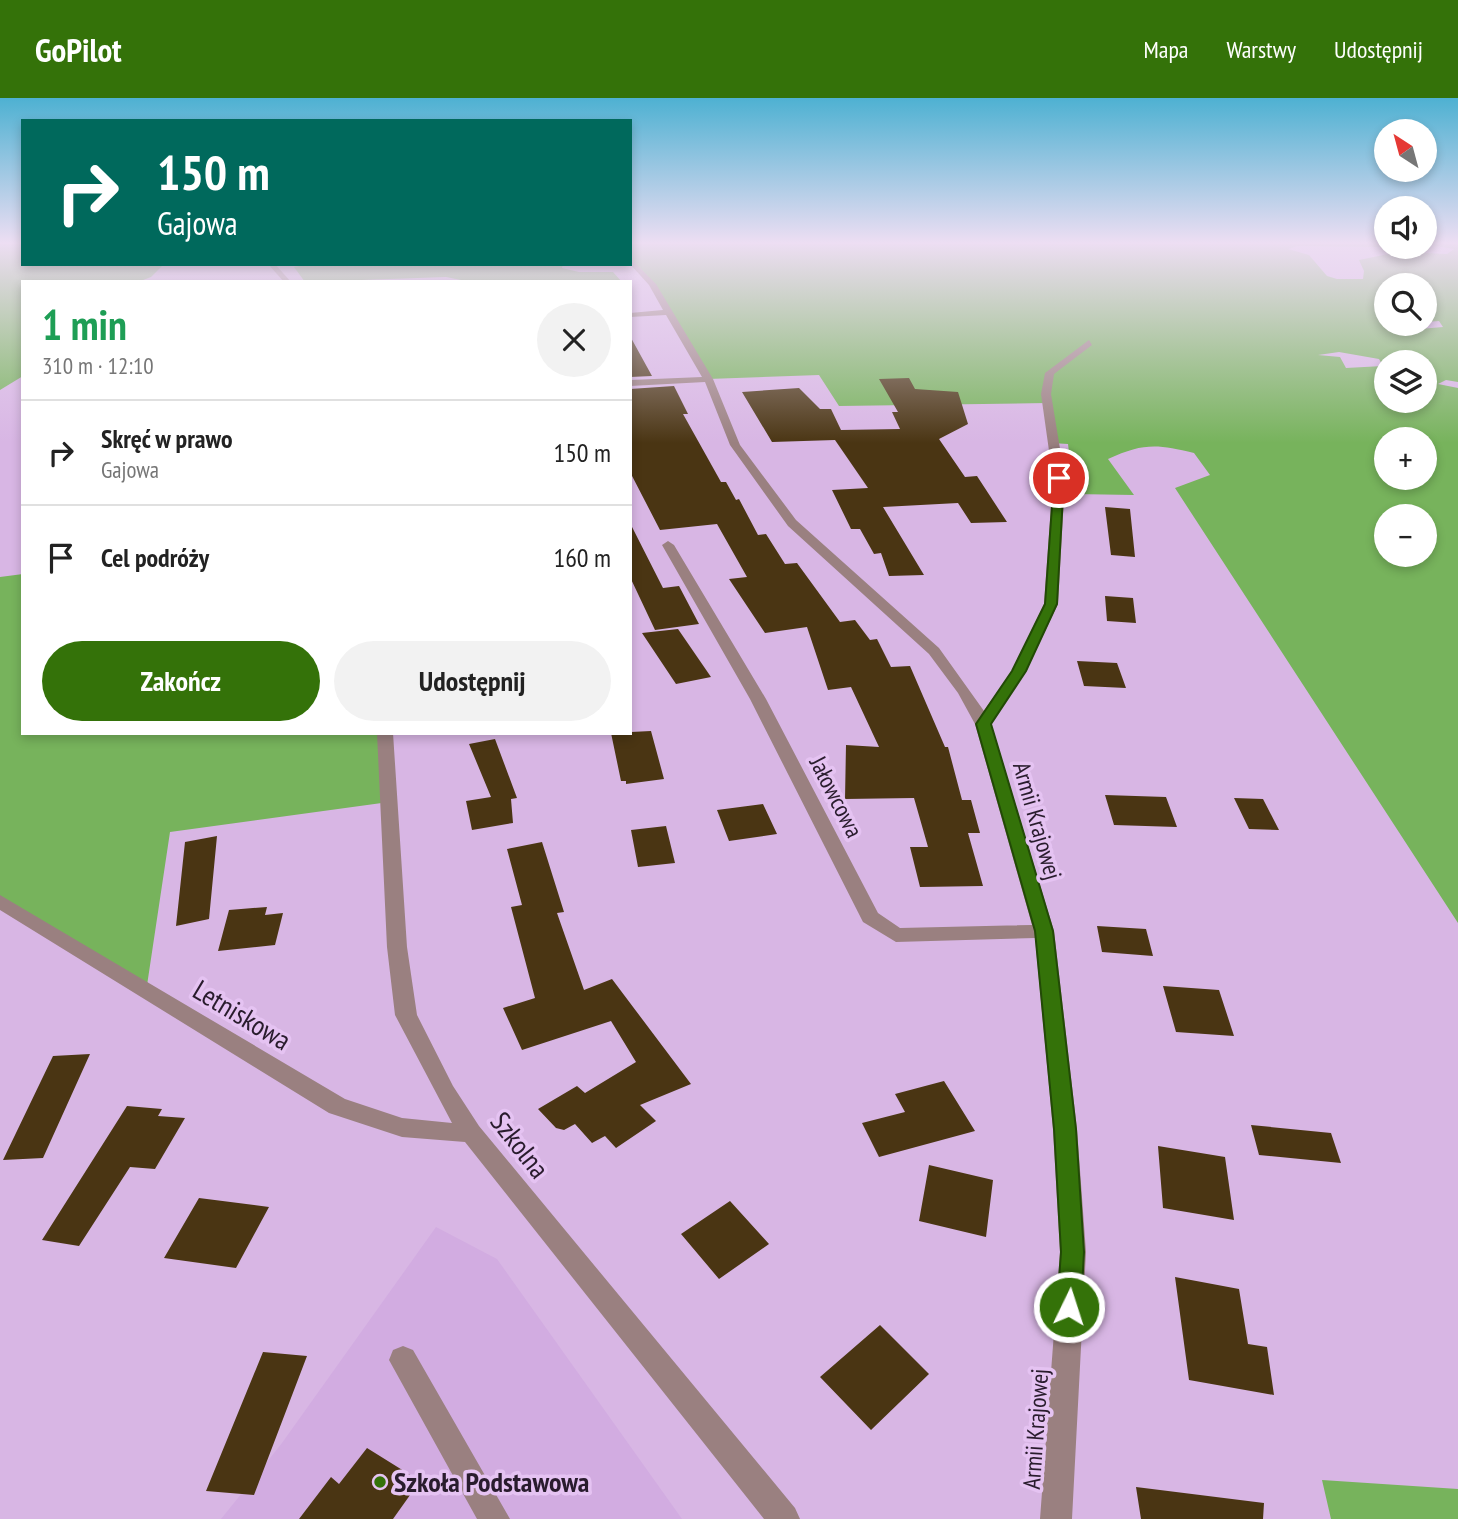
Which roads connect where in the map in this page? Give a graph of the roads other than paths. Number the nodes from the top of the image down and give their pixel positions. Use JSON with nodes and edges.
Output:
{"nodes":[{"id":1,"x":668,"y":312,"type":"joint"},
{"id":2,"x":632,"y":315,"type":"edge"},
{"id":3,"x":1089,"y":343,"type":"dead end"},
{"id":4,"x":708,"y":379,"type":"junction"},
{"id":5,"x":632,"y":383,"type":"edge"},
{"id":6,"x":668,"y":545,"type":"dead end"},
{"id":7,"x":983,"y":724,"type":"junction"},
{"id":8,"x":385,"y":735,"type":"edge"},
{"id":9,"x":0,"y":901,"type":"edge"},
{"id":10,"x":1044,"y":931,"type":"junction"},
{"id":11,"x":471,"y":1133,"type":"junction"},
{"id":12,"x":403,"y":1360,"type":"dead end"},
{"id":13,"x":494,"y":1519,"type":"edge"},
{"id":14,"x":784,"y":1519,"type":"edge"},
{"id":15,"x":1056,"y":1519,"type":"edge"}],
"edges":[{"from":1,"to":2,"type":"street"},
{"from":1,"to":4,"type":"street","name":"Armii Krajowej"},
{"from":3,"to":7,"type":"street"},
{"from":4,"to":5,"type":"street"},
{"from":4,"to":7,"type":"street","name":"Armii Krajowej"},
{"from":6,"to":10,"type":"street","name":"Jałowcowa"},
{"from":7,"to":10,"type":"street","name":"Armii Krajowej"},
{"from":8,"to":11,"type":"street","name":"Szkolna"},
{"from":9,"to":11,"type":"street","name":"Letniskowa"},
{"from":10,"to":15,"type":"street","name":"Armii Krajowej"},
{"from":11,"to":14,"type":"street","name":"Szkolna"},
{"from":12,"to":13,"type":"street"}]}
